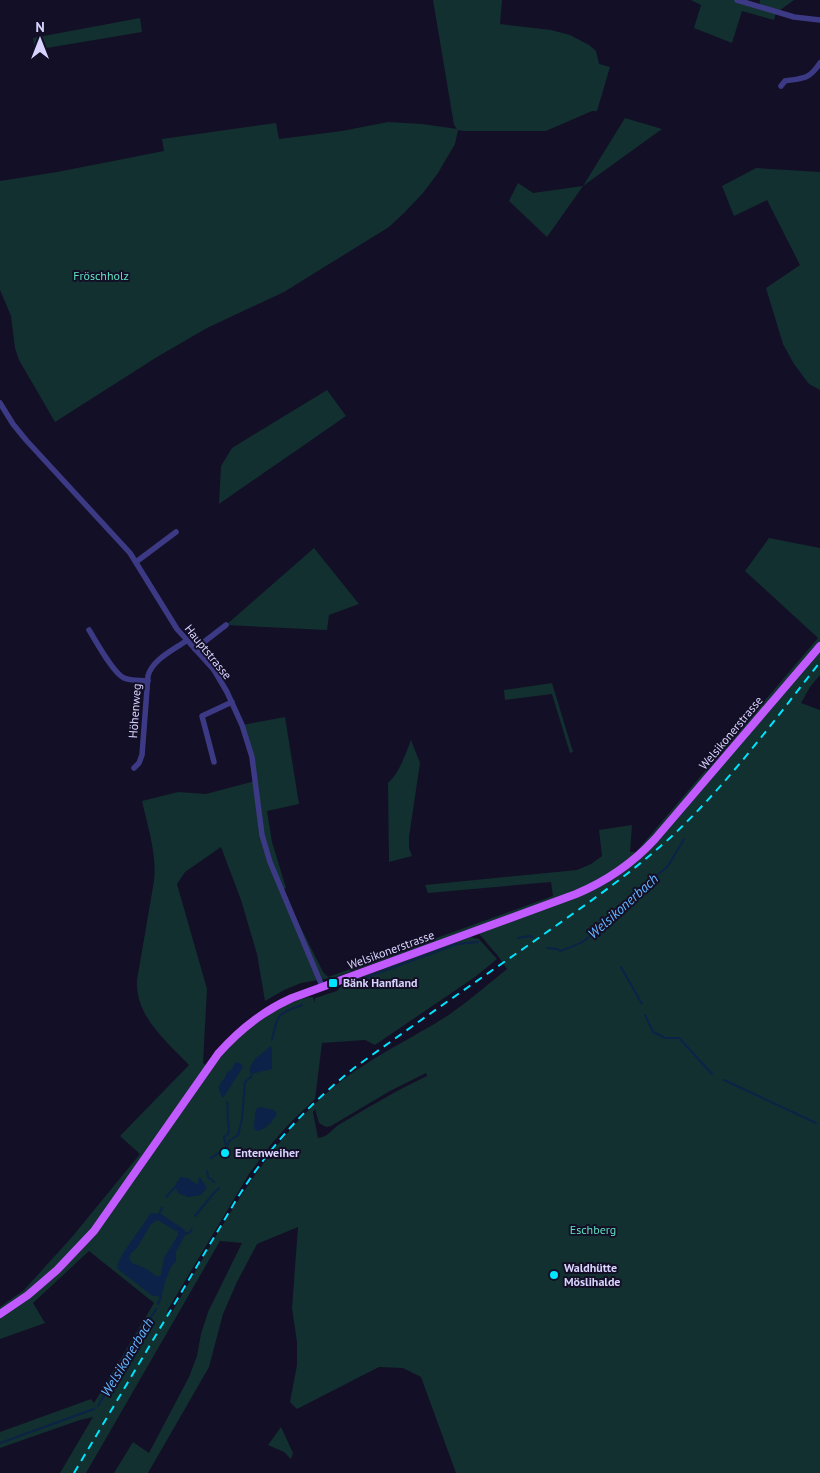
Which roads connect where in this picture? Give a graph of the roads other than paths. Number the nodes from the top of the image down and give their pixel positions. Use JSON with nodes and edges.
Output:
{"nodes":[{"id":1,"x":737,"y":0,"type":"edge"},
{"id":2,"x":760,"y":0,"type":"edge"},
{"id":3,"x":758,"y":7,"type":"junction"},
{"id":4,"x":820,"y":20,"type":"edge"},
{"id":5,"x":820,"y":63,"type":"edge"},
{"id":6,"x":781,"y":86,"type":"dead end"},
{"id":7,"x":0,"y":403,"type":"edge"},
{"id":8,"x":176,"y":532,"type":"dead end"},
{"id":9,"x":136,"y":562,"type":"junction"},
{"id":10,"x":226,"y":625,"type":"dead end"},
{"id":11,"x":89,"y":630,"type":"dead end"},
{"id":12,"x":186,"y":641,"type":"junction"},
{"id":13,"x":820,"y":646,"type":"edge"},
{"id":14,"x":196,"y":649,"type":"junction"},
{"id":15,"x":148,"y":681,"type":"junction"},
{"id":16,"x":232,"y":702,"type":"junction"},
{"id":17,"x":214,"y":762,"type":"dead end"},
{"id":18,"x":134,"y":768,"type":"dead end"},
{"id":19,"x":322,"y":986,"type":"junction"},
{"id":20,"x":0,"y":1314,"type":"edge"}],
"edges":[{"from":1,"to":3,"type":"street"},
{"from":2,"to":3,"type":"street"},
{"from":3,"to":4,"type":"street"},
{"from":5,"to":6,"type":"street"},
{"from":7,"to":9,"type":"street","name":"Hauptstrasse"},
{"from":8,"to":9,"type":"street"},
{"from":9,"to":12,"type":"street","name":"Hauptstrasse"},
{"from":10,"to":14,"type":"street"},
{"from":11,"to":15,"type":"street"},
{"from":12,"to":14,"type":"street","name":"Hauptstrasse"},
{"from":12,"to":15,"type":"street","name":"Höhenweg"},
{"from":13,"to":19,"type":"main road","name":"Welsikonerstrasse"},
{"from":14,"to":16,"type":"street","name":"Hauptstrasse"},
{"from":15,"to":18,"type":"street","name":"Höhenweg"},
{"from":16,"to":17,"type":"street"},
{"from":16,"to":19,"type":"street","name":"Hauptstrasse"},
{"from":19,"to":20,"type":"main road","name":"Welsikonerstrasse"}]}
